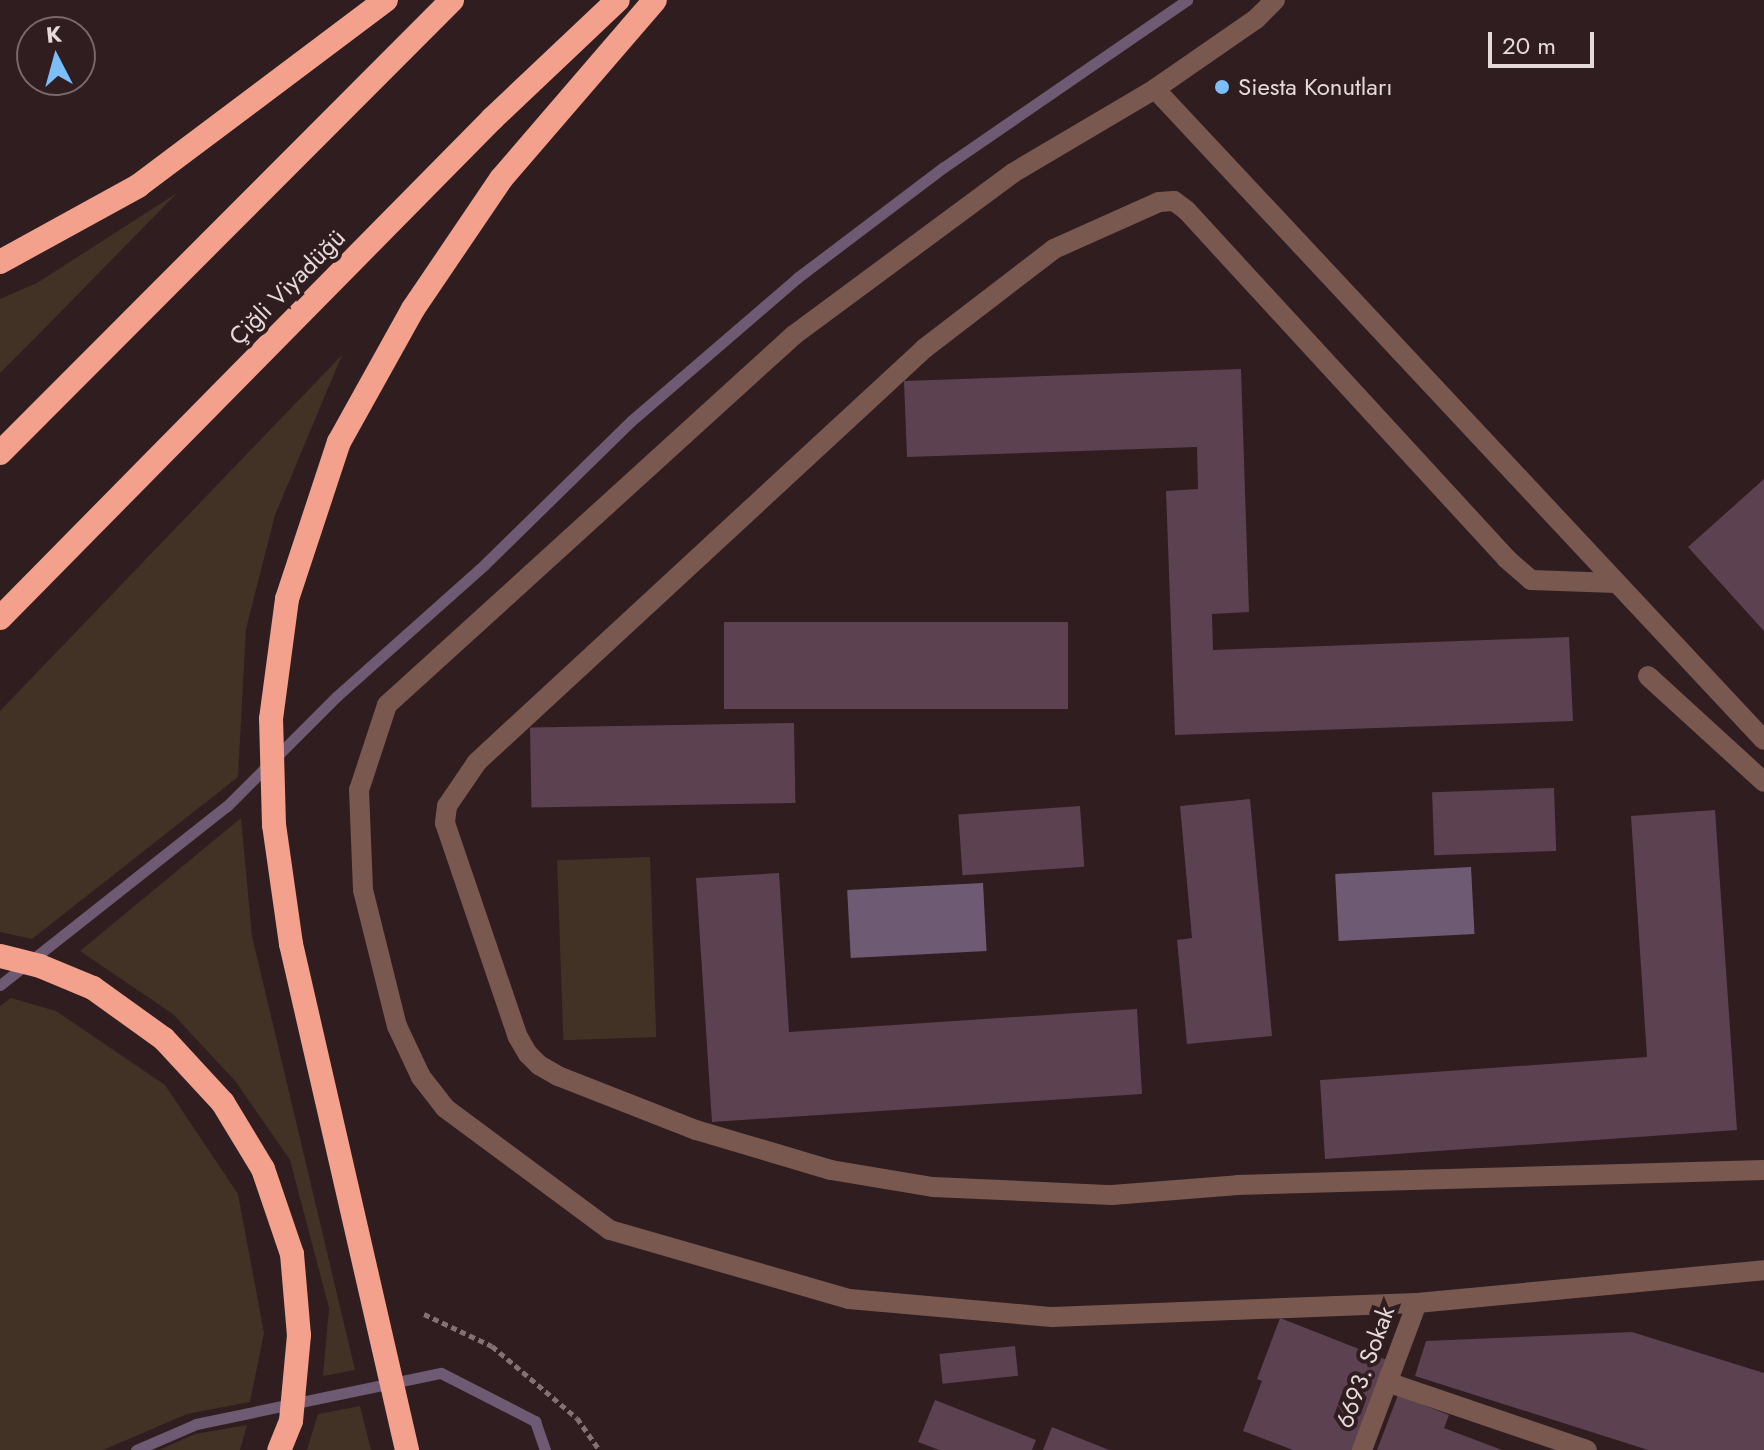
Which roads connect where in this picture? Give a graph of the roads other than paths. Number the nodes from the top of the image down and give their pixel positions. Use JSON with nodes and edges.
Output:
{"nodes":[{"id":1,"x":386,"y":0,"type":"edge"},
{"id":2,"x":452,"y":0,"type":"edge"},
{"id":3,"x":618,"y":0,"type":"edge"},
{"id":4,"x":655,"y":0,"type":"edge"},
{"id":5,"x":1275,"y":0,"type":"edge"},
{"id":6,"x":1155,"y":89,"type":"junction"},
{"id":7,"x":0,"y":262,"type":"edge"},
{"id":8,"x":0,"y":453,"type":"edge"},
{"id":9,"x":1616,"y":583,"type":"junction"},
{"id":10,"x":0,"y":618,"type":"edge"},
{"id":11,"x":1648,"y":676,"type":"dead end"},
{"id":12,"x":1764,"y":740,"type":"edge"},
{"id":13,"x":1764,"y":782,"type":"edge"},
{"id":14,"x":0,"y":956,"type":"edge"},
{"id":15,"x":1764,"y":1170,"type":"edge"},
{"id":16,"x":1764,"y":1270,"type":"edge"},
{"id":17,"x":1417,"y":1303,"type":"junction"},
{"id":18,"x":1387,"y":1382,"type":"junction"},
{"id":19,"x":279,"y":1450,"type":"edge"},
{"id":20,"x":407,"y":1450,"type":"edge"},
{"id":21,"x":1362,"y":1450,"type":"edge"},
{"id":22,"x":1587,"y":1450,"type":"edge"}],
"edges":[{"from":1,"to":7,"type":"highway"},
{"from":2,"to":8,"type":"highway"},
{"from":3,"to":10,"type":"highway","name":"Çiğli Viyadüğü"},
{"from":4,"to":20,"type":"highway"},
{"from":5,"to":6,"type":"street"},
{"from":6,"to":9,"type":"street"},
{"from":6,"to":17,"type":"street"},
{"from":9,"to":12,"type":"street"},
{"from":9,"to":15,"type":"street"},
{"from":11,"to":13,"type":"street"},
{"from":14,"to":19,"type":"highway"},
{"from":16,"to":17,"type":"street"},
{"from":17,"to":18,"type":"street","name":"6693. Sokak"},
{"from":18,"to":21,"type":"street","name":"6693. Sokak"},
{"from":18,"to":22,"type":"street"}]}
